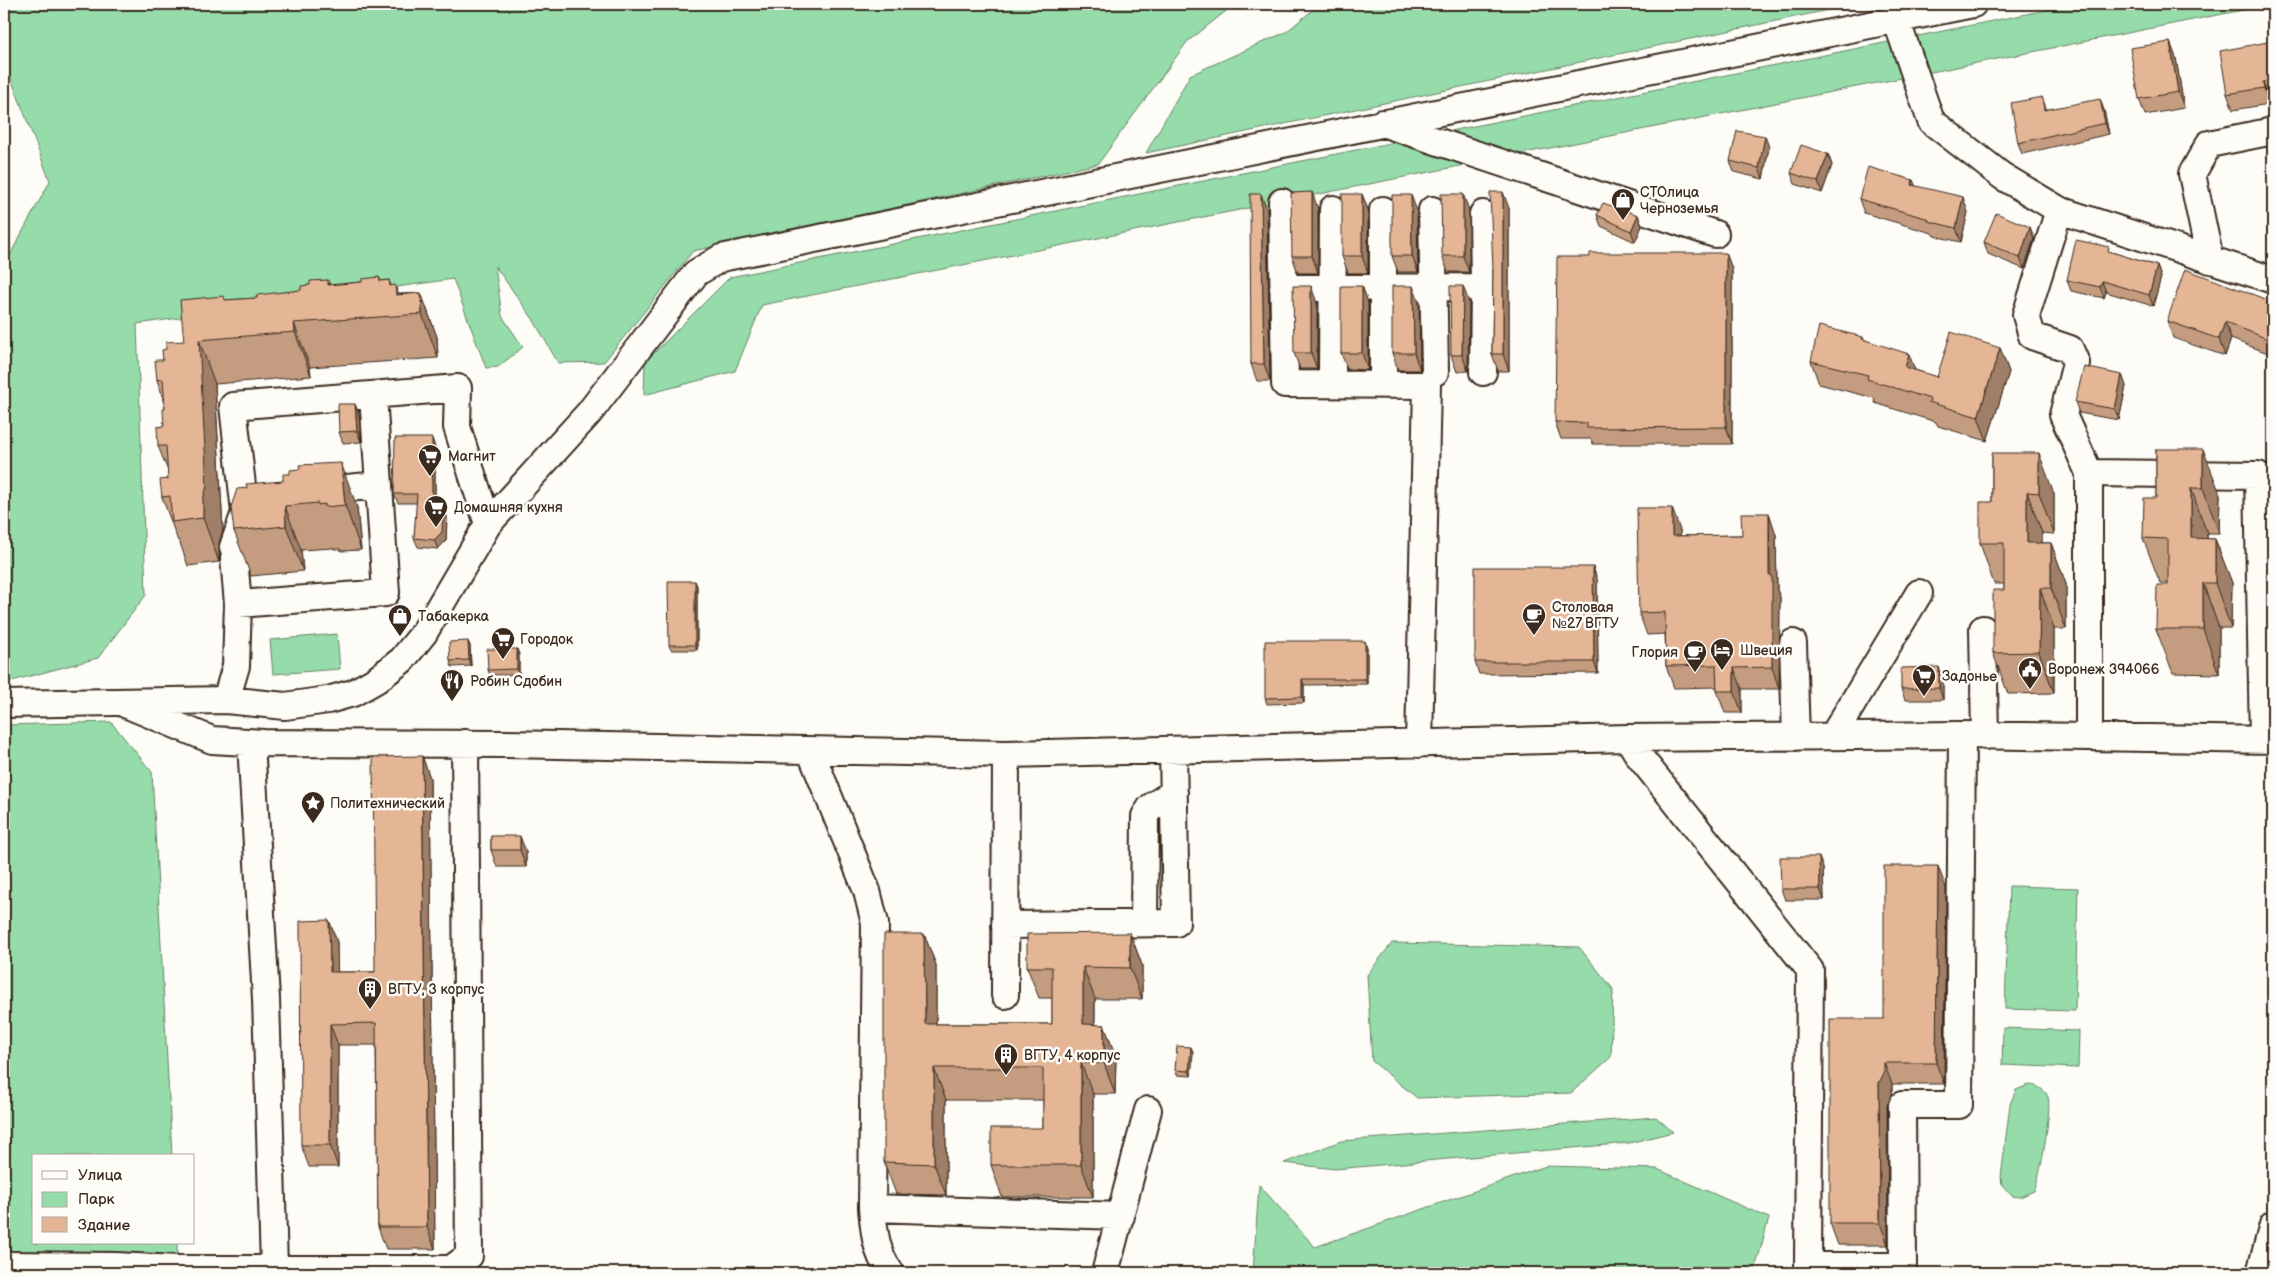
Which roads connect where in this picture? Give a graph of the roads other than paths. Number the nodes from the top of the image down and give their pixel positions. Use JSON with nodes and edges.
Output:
{"nodes":[{"id":1,"x":1974,"y":4,"type":"edge"},
{"id":2,"x":1896,"y":19,"type":"junction"},
{"id":3,"x":1382,"y":123,"type":"junction"},
{"id":4,"x":2273,"y":131,"type":"edge"},
{"id":5,"x":1282,"y":202,"type":"dead end"},
{"id":6,"x":1333,"y":209,"type":"dead end"},
{"id":7,"x":1383,"y":210,"type":"dead end"},
{"id":8,"x":1432,"y":210,"type":"dead end"},
{"id":9,"x":2059,"y":210,"type":"junction"},
{"id":10,"x":1483,"y":214,"type":"dead end"},
{"id":11,"x":1714,"y":234,"type":"dead end"},
{"id":12,"x":2210,"y":260,"type":"junction"},
{"id":13,"x":2273,"y":280,"type":"edge"},
{"id":14,"x":1283,"y":288,"type":"junction"},
{"id":15,"x":1333,"y":288,"type":"junction"},
{"id":16,"x":1384,"y":288,"type":"junction"},
{"id":17,"x":1435,"y":288,"type":"junction"},
{"id":18,"x":1484,"y":288,"type":"junction"},
{"id":19,"x":1383,"y":371,"type":"dead end"},
{"id":20,"x":1332,"y":372,"type":"dead end"},
{"id":21,"x":1435,"y":372,"type":"dead end"},
{"id":22,"x":1483,"y":372,"type":"dead end"},
{"id":23,"x":373,"y":395,"type":"junction"},
{"id":24,"x":2089,"y":473,"type":"junction"},
{"id":25,"x":379,"y":486,"type":"junction"},
{"id":26,"x":293,"y":493,"type":"edge"},
{"id":27,"x":488,"y":524,"type":"junction"},
{"id":28,"x":1919,"y":592,"type":"dead end"},
{"id":29,"x":238,"y":604,"type":"junction"},
{"id":30,"x":1983,"y":629,"type":"dead end"},
{"id":31,"x":1793,"y":643,"type":"dead end"},
{"id":32,"x":226,"y":700,"type":"junction"},
{"id":33,"x":120,"y":702,"type":"junction"},
{"id":34,"x":4,"y":704,"type":"edge"},
{"id":35,"x":1833,"y":736,"type":"junction"},
{"id":36,"x":1973,"y":736,"type":"junction"},
{"id":37,"x":1796,"y":737,"type":"junction"},
{"id":38,"x":2089,"y":737,"type":"junction"},
{"id":39,"x":1628,"y":738,"type":"junction"},
{"id":40,"x":2268,"y":740,"type":"edge"},
{"id":41,"x":251,"y":743,"type":"junction"},
{"id":42,"x":465,"y":744,"type":"junction"},
{"id":43,"x":1419,"y":744,"type":"junction"},
{"id":44,"x":810,"y":750,"type":"junction"},
{"id":45,"x":1173,"y":750,"type":"junction"},
{"id":46,"x":1006,"y":754,"type":"junction"},
{"id":47,"x":1005,"y":925,"type":"junction"},
{"id":48,"x":1005,"y":995,"type":"dead end"},
{"id":49,"x":1148,"y":1110,"type":"dead end"},
{"id":50,"x":872,"y":1208,"type":"junction"},
{"id":51,"x":1120,"y":1216,"type":"junction"},
{"id":52,"x":2273,"y":1224,"type":"edge"},
{"id":53,"x":4,"y":1265,"type":"edge"},
{"id":54,"x":274,"y":1267,"type":"junction"},
{"id":55,"x":178,"y":1271,"type":"edge"},
{"id":56,"x":2264,"y":1272,"type":"edge"},
{"id":57,"x":891,"y":1273,"type":"edge"},
{"id":58,"x":1105,"y":1273,"type":"edge"}],
"edges":[{"from":1,"to":2,"type":"street"},
{"from":2,"to":3,"type":"street"},
{"from":2,"to":9,"type":"street"},
{"from":3,"to":11,"type":"street"},
{"from":3,"to":27,"type":"street"},
{"from":4,"to":12,"type":"street"},
{"from":5,"to":14,"type":"street"},
{"from":6,"to":15,"type":"street"},
{"from":7,"to":16,"type":"street"},
{"from":8,"to":17,"type":"street"},
{"from":9,"to":12,"type":"street"},
{"from":9,"to":24,"type":"street"},
{"from":10,"to":18,"type":"street"},
{"from":12,"to":13,"type":"street"},
{"from":14,"to":15,"type":"street"},
{"from":14,"to":43,"type":"street"},
{"from":15,"to":16,"type":"street"},
{"from":15,"to":20,"type":"street"},
{"from":16,"to":17,"type":"street"},
{"from":16,"to":19,"type":"street"},
{"from":17,"to":18,"type":"street"},
{"from":17,"to":21,"type":"street"},
{"from":18,"to":22,"type":"street"},
{"from":23,"to":25,"type":"street"},
{"from":23,"to":27,"type":"street"},
{"from":23,"to":29,"type":"street"},
{"from":24,"to":38,"type":"street"},
{"from":24,"to":40,"type":"street"},
{"from":25,"to":26,"type":"street"},
{"from":25,"to":29,"type":"street"},
{"from":27,"to":32,"type":"street"},
{"from":28,"to":35,"type":"street"},
{"from":29,"to":32,"type":"street"},
{"from":30,"to":36,"type":"street"},
{"from":31,"to":37,"type":"street"},
{"from":32,"to":33,"type":"street"},
{"from":33,"to":34,"type":"street"},
{"from":33,"to":41,"type":"street"},
{"from":35,"to":36,"type":"street"},
{"from":35,"to":37,"type":"street"},
{"from":36,"to":38,"type":"street"},
{"from":36,"to":39,"type":"street"},
{"from":37,"to":39,"type":"street"},
{"from":38,"to":40,"type":"street"},
{"from":39,"to":43,"type":"street"},
{"from":41,"to":42,"type":"street"},
{"from":41,"to":54,"type":"street"},
{"from":42,"to":44,"type":"street"},
{"from":42,"to":54,"type":"street"},
{"from":43,"to":45,"type":"street"},
{"from":44,"to":46,"type":"street"},
{"from":44,"to":50,"type":"street"},
{"from":45,"to":46,"type":"street"},
{"from":45,"to":47,"type":"street"},
{"from":46,"to":47,"type":"street"},
{"from":47,"to":48,"type":"street"},
{"from":49,"to":51,"type":"street"},
{"from":50,"to":51,"type":"street"},
{"from":50,"to":57,"type":"street"},
{"from":51,"to":58,"type":"street"},
{"from":52,"to":56,"type":"street"},
{"from":53,"to":55,"type":"street"},
{"from":54,"to":55,"type":"street"}]}
